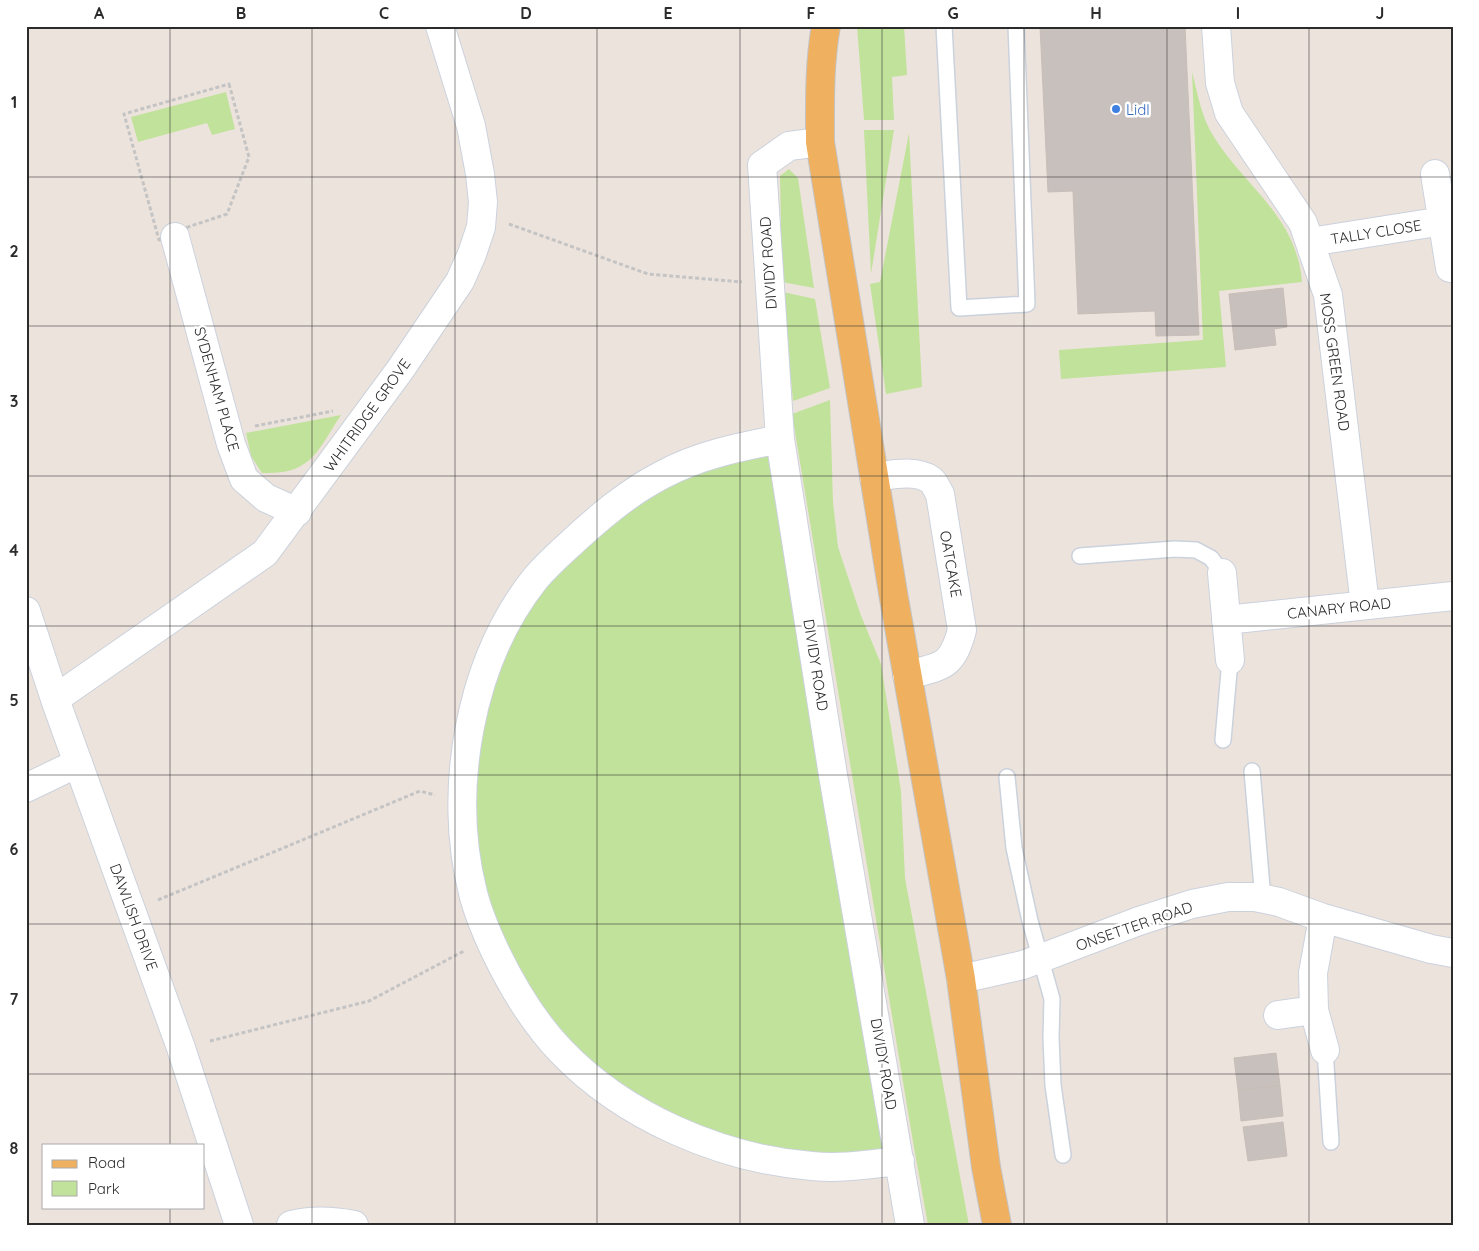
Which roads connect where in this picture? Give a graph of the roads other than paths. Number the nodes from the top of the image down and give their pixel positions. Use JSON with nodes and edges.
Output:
{"nodes":[{"id":1,"x":440,"y":26,"type":"edge"},
{"id":2,"x":826,"y":26,"type":"edge"},
{"id":3,"x":944,"y":26,"type":"edge"},
{"id":4,"x":1016,"y":26,"type":"edge"},
{"id":5,"x":1216,"y":26,"type":"edge"},
{"id":6,"x":820,"y":142,"type":"junction"},
{"id":7,"x":1435,"y":174,"type":"dead end"},
{"id":8,"x":1443,"y":221,"type":"junction"},
{"id":9,"x":181,"y":232,"type":"road end"},
{"id":10,"x":1310,"y":242,"type":"junction"},
{"id":11,"x":1450,"y":268,"type":"dead end"},
{"id":12,"x":780,"y":439,"type":"junction"},
{"id":13,"x":874,"y":477,"type":"junction"},
{"id":14,"x":297,"y":512,"type":"junction"},
{"id":15,"x":1080,"y":556,"type":"dead end"},
{"id":16,"x":1222,"y":573,"type":"joint"},
{"id":17,"x":1453,"y":596,"type":"edge"},
{"id":18,"x":1366,"y":605,"type":"junction"},
{"id":19,"x":26,"y":611,"type":"edge"},
{"id":20,"x":1226,"y":620,"type":"junction"},
{"id":21,"x":1230,"y":660,"type":"joint"},
{"id":22,"x":907,"y":675,"type":"junction"},
{"id":23,"x":55,"y":699,"type":"junction"},
{"id":24,"x":1223,"y":740,"type":"dead end"},
{"id":25,"x":78,"y":763,"type":"junction"},
{"id":26,"x":1252,"y":771,"type":"dead end"},
{"id":27,"x":1007,"y":777,"type":"dead end"},
{"id":28,"x":26,"y":788,"type":"edge"},
{"id":29,"x":1262,"y":899,"type":"junction"},
{"id":30,"x":1323,"y":918,"type":"junction"},
{"id":31,"x":1453,"y":953,"type":"edge"},
{"id":32,"x":1041,"y":959,"type":"junction"},
{"id":33,"x":961,"y":979,"type":"junction"},
{"id":34,"x":1314,"y":1010,"type":"junction"},
{"id":35,"x":1278,"y":1015,"type":"dead end"},
{"id":36,"x":1325,"y":1050,"type":"joint"},
{"id":37,"x":1331,"y":1142,"type":"dead end"},
{"id":38,"x":1064,"y":1155,"type":"dead end"},
{"id":39,"x":900,"y":1161,"type":"junction"},
{"id":40,"x":239,"y":1225,"type":"edge"},
{"id":41,"x":291,"y":1225,"type":"edge"},
{"id":42,"x":354,"y":1225,"type":"edge"},
{"id":43,"x":910,"y":1225,"type":"edge"},
{"id":44,"x":997,"y":1225,"type":"edge"}],
"edges":[{"from":1,"to":14,"type":"street","name":"WHITRIDGE GROVE"},
{"from":2,"to":6,"type":"main road"},
{"from":3,"to":4,"type":"lane"},
{"from":5,"to":10,"type":"street","name":"MOSS GREEN ROAD"},
{"from":6,"to":12,"type":"street","name":"DIVIDY ROAD"},
{"from":6,"to":13,"type":"main road"},
{"from":7,"to":8,"type":"street","name":"TALLY CLOSE"},
{"from":8,"to":10,"type":"street","name":"TALLY CLOSE"},
{"from":8,"to":11,"type":"street","name":"TALLY CLOSE"},
{"from":9,"to":14,"type":"street","name":"SYDENHAM PLACE"},
{"from":10,"to":18,"type":"street","name":"MOSS GREEN ROAD"},
{"from":12,"to":39,"type":"street","name":"DIVIDY ROAD"},
{"from":12,"to":39,"type":"street"},
{"from":13,"to":22,"type":"main road"},
{"from":13,"to":22,"type":"street","name":"OATCAKE"},
{"from":14,"to":23,"type":"street","name":"WHITRIDGE GROVE"},
{"from":15,"to":16,"type":"lane"},
{"from":16,"to":20,"type":"street"},
{"from":17,"to":18,"type":"street","name":"CANARY ROAD"},
{"from":18,"to":20,"type":"street","name":"CANARY ROAD"},
{"from":19,"to":23,"type":"street","name":"DAWLISH DRIVE"},
{"from":20,"to":21,"type":"street"},
{"from":21,"to":24,"type":"lane"},
{"from":22,"to":33,"type":"main road"},
{"from":23,"to":25,"type":"street","name":"DAWLISH DRIVE"},
{"from":25,"to":28,"type":"street"},
{"from":25,"to":40,"type":"street","name":"DAWLISH DRIVE"},
{"from":26,"to":29,"type":"lane"},
{"from":27,"to":32,"type":"lane"},
{"from":29,"to":30,"type":"street","name":"ONSETTER ROAD"},
{"from":29,"to":32,"type":"street","name":"ONSETTER ROAD"},
{"from":30,"to":31,"type":"street","name":"ONSETTER ROAD"},
{"from":30,"to":34,"type":"street"},
{"from":32,"to":33,"type":"street","name":"ONSETTER ROAD"},
{"from":32,"to":38,"type":"lane"},
{"from":33,"to":44,"type":"main road"},
{"from":34,"to":35,"type":"street"},
{"from":34,"to":36,"type":"street"},
{"from":36,"to":37,"type":"lane"},
{"from":39,"to":43,"type":"street","name":"DIVIDY ROAD"},
{"from":41,"to":42,"type":"street"}]}
